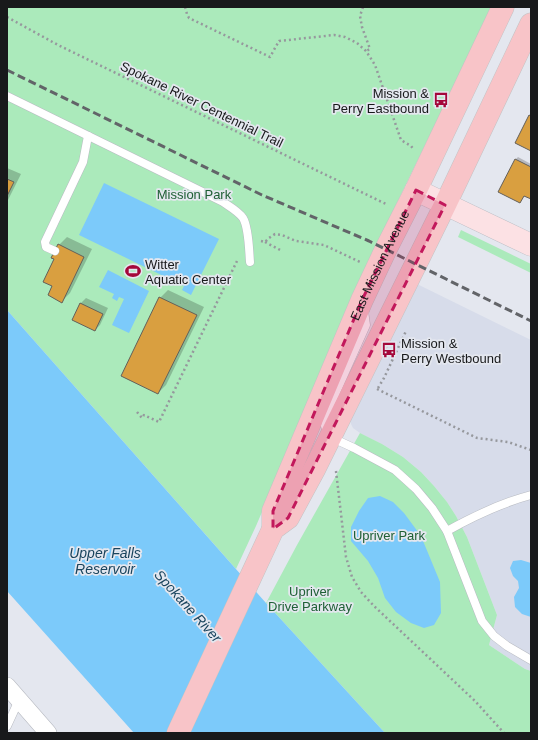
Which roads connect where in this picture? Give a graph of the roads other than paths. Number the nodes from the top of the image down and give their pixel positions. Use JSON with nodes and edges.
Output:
{"nodes":[{"id":1,"x":503,"y":7,"type":"edge"},
{"id":2,"x":531,"y":24,"type":"edge"},
{"id":3,"x":7,"y":96,"type":"edge"},
{"id":4,"x":88,"y":136,"type":"junction"},
{"id":5,"x":416,"y":190,"type":"junction"},
{"id":6,"x":445,"y":205,"type":"junction"},
{"id":7,"x":531,"y":245,"type":"edge"},
{"id":8,"x":55,"y":251,"type":"dead end"},
{"id":9,"x":250,"y":262,"type":"dead end"},
{"id":10,"x":362,"y":300,"type":"junction"},
{"id":11,"x":330,"y":437,"type":"junction"},
{"id":12,"x":531,"y":495,"type":"edge"},
{"id":13,"x":447,"y":531,"type":"junction"},
{"id":14,"x":272,"y":532,"type":"junction"},
{"id":15,"x":531,"y":660,"type":"edge"},
{"id":16,"x":7,"y":686,"type":"edge"},
{"id":17,"x":20,"y":700,"type":"junction"},
{"id":18,"x":7,"y":726,"type":"edge"},
{"id":19,"x":48,"y":733,"type":"edge"},
{"id":20,"x":178,"y":733,"type":"edge"}],
"edges":[{"from":1,"to":5,"type":"main road","name":"East Mission Avenue"},
{"from":2,"to":6,"type":"main road","name":"East Mission Avenue"},
{"from":3,"to":4,"type":"lane"},
{"from":4,"to":8,"type":"lane"},
{"from":4,"to":9,"type":"lane"},
{"from":5,"to":6,"type":"main road"},
{"from":5,"to":10,"type":"main road","name":"East Mission Avenue"},
{"from":6,"to":7,"type":"main road"},
{"from":6,"to":11,"type":"main road","name":"East Mission Avenue"},
{"from":10,"to":11,"type":"lane"},
{"from":10,"to":14,"type":"main road","name":"East Mission Avenue"},
{"from":11,"to":13,"type":"lane"},
{"from":11,"to":14,"type":"main road","name":"East Mission Avenue"},
{"from":12,"to":13,"type":"lane"},
{"from":13,"to":15,"type":"lane"},
{"from":14,"to":20,"type":"main road","name":"East Mission Avenue"},
{"from":16,"to":17,"type":"street"},
{"from":17,"to":18,"type":"lane"},
{"from":17,"to":19,"type":"street"}]}
